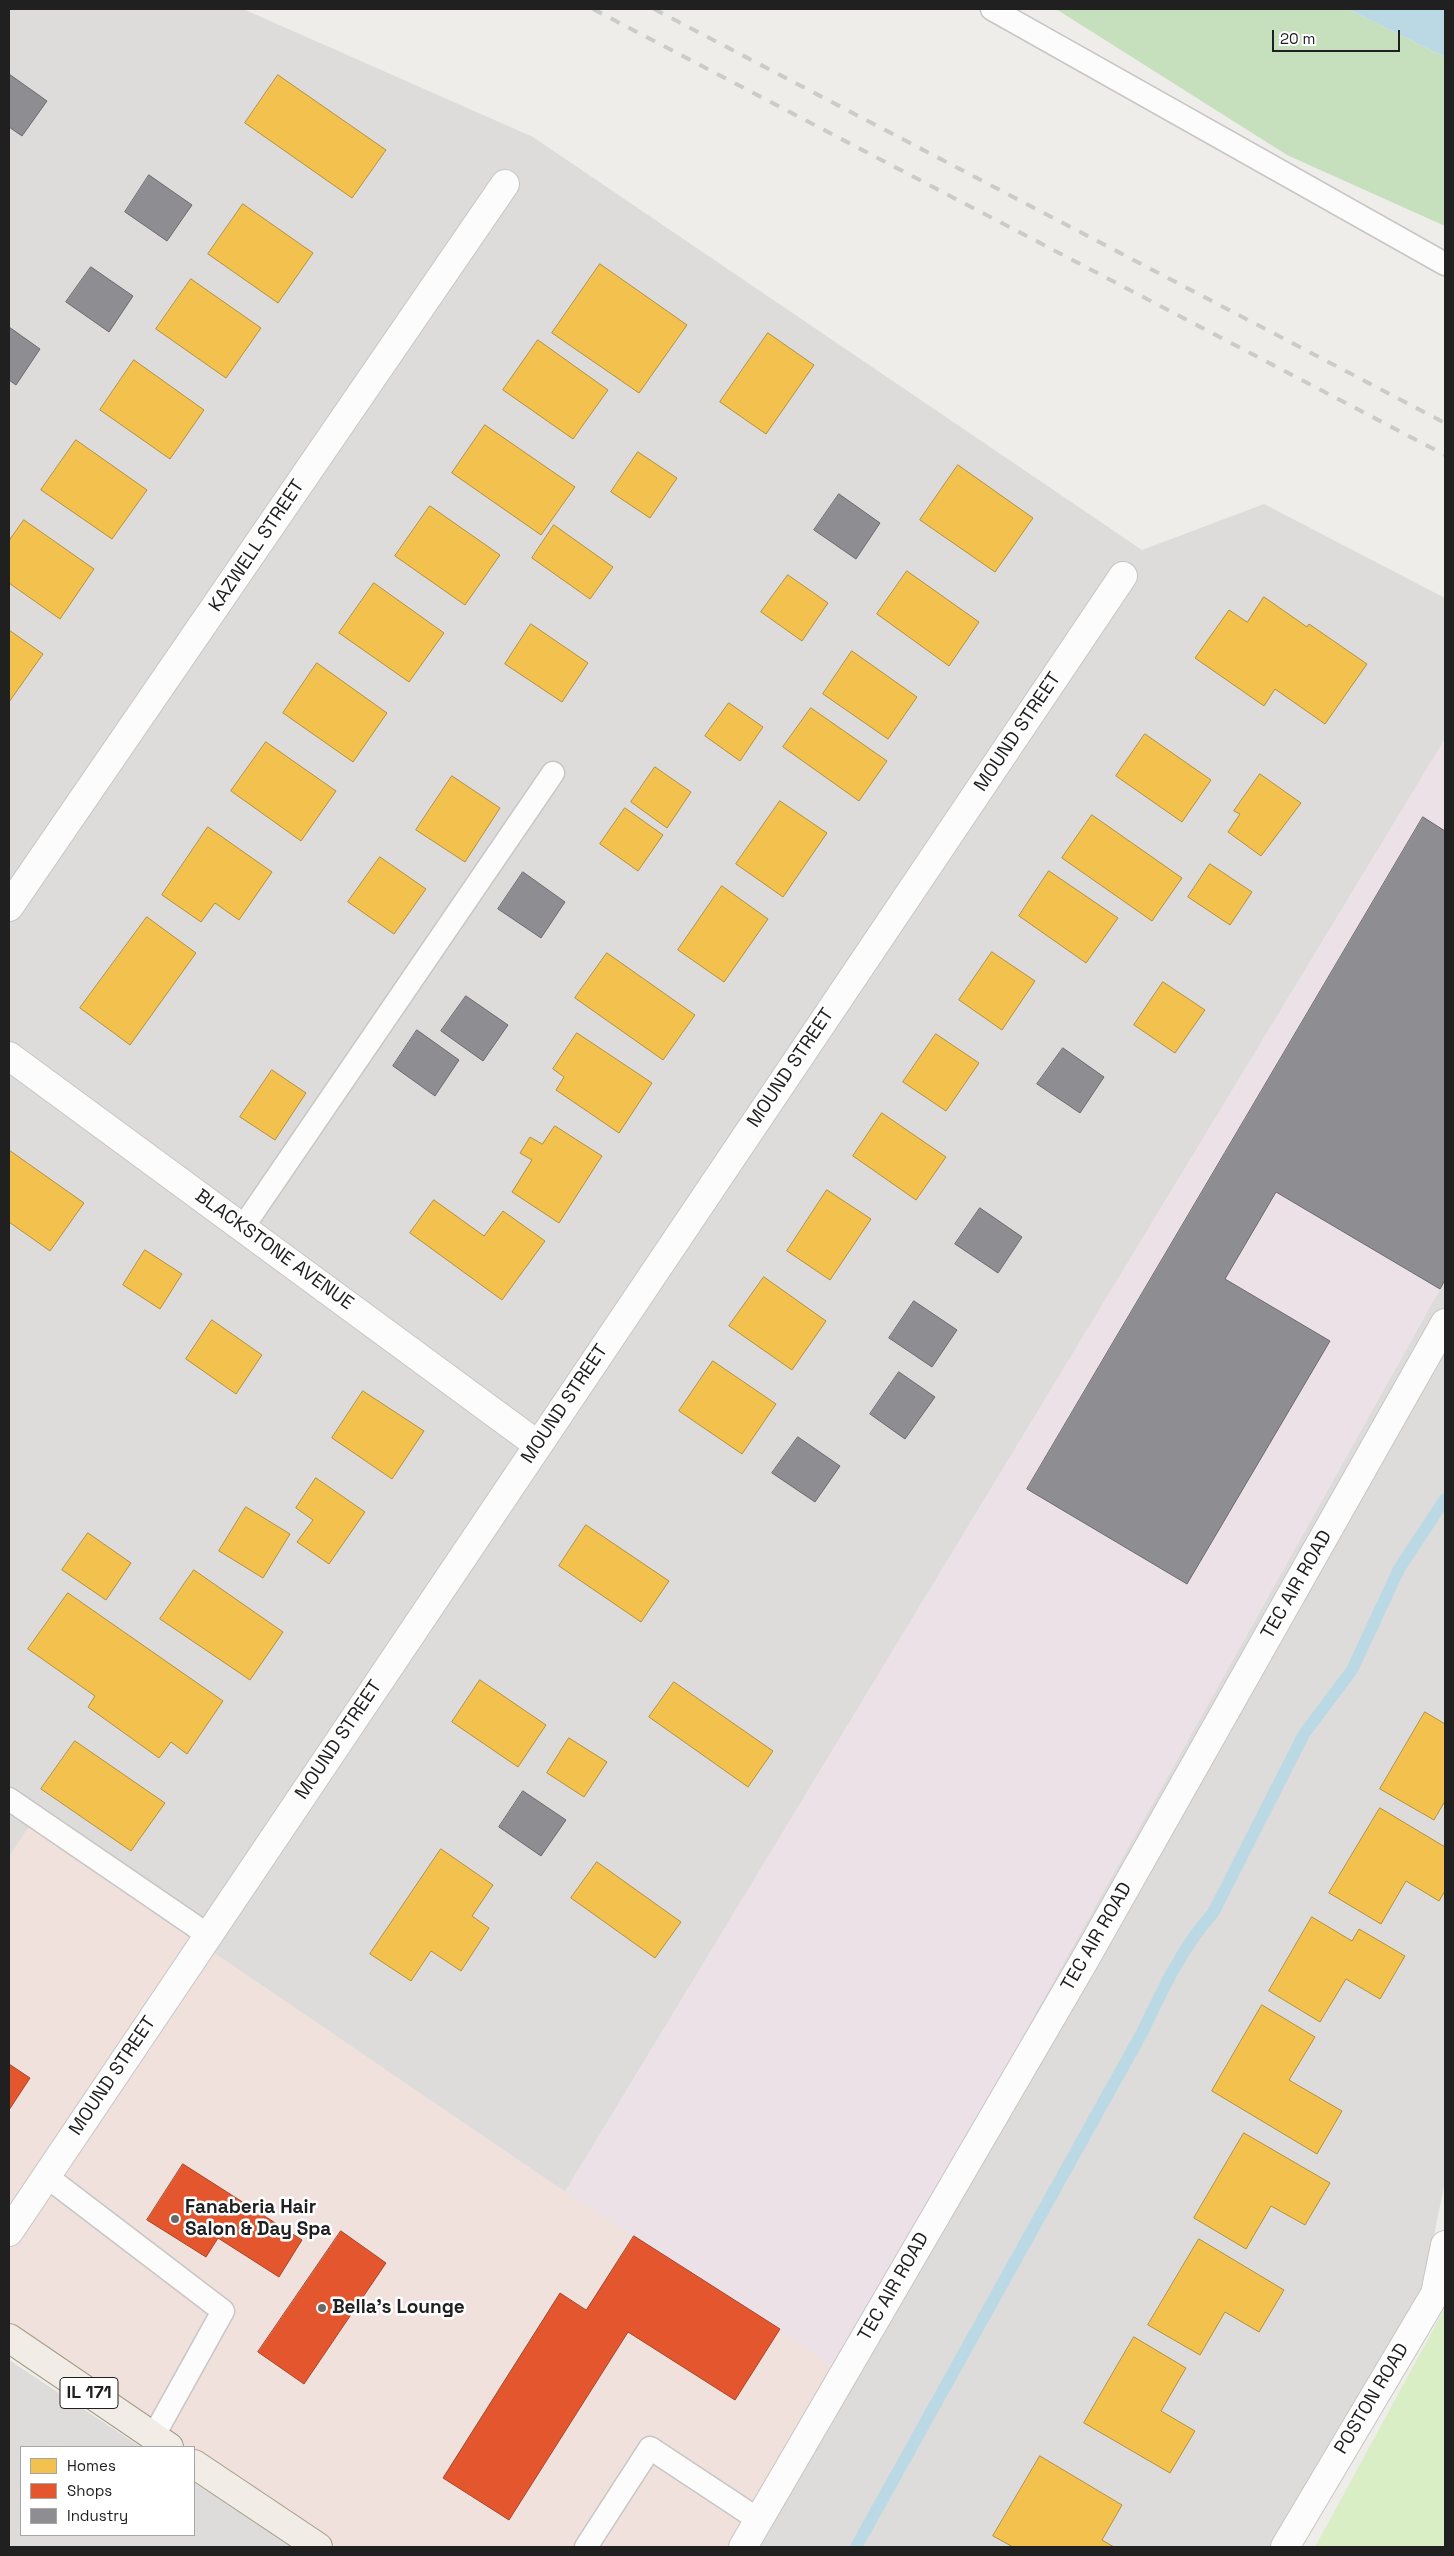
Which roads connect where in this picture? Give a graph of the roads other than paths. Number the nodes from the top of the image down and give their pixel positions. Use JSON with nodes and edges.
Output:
{"nodes":[{"id":1,"x":992,"y":9,"type":"edge"},
{"id":2,"x":505,"y":184,"type":"dead end"},
{"id":3,"x":1445,"y":264,"type":"edge"},
{"id":4,"x":1122,"y":576,"type":"dead end"},
{"id":5,"x":553,"y":773,"type":"dead end"},
{"id":6,"x":9,"y":907,"type":"edge"},
{"id":7,"x":9,"y":1056,"type":"edge"},
{"id":8,"x":243,"y":1227,"type":"junction"},
{"id":9,"x":1445,"y":1323,"type":"edge"},
{"id":10,"x":538,"y":1445,"type":"junction"},
{"id":11,"x":9,"y":1799,"type":"edge"},
{"id":12,"x":208,"y":1935,"type":"junction"},
{"id":13,"x":46,"y":2176,"type":"junction"},
{"id":14,"x":9,"y":2232,"type":"edge"},
{"id":15,"x":1445,"y":2245,"type":"edge"},
{"id":16,"x":9,"y":2338,"type":"edge"},
{"id":17,"x":161,"y":2442,"type":"edge"},
{"id":18,"x":195,"y":2465,"type":"edge"},
{"id":19,"x":759,"y":2520,"type":"junction"},
{"id":20,"x":318,"y":2547,"type":"edge"},
{"id":21,"x":586,"y":2547,"type":"edge"},
{"id":22,"x":743,"y":2547,"type":"edge"},
{"id":23,"x":1284,"y":2547,"type":"edge"}],
"edges":[{"from":1,"to":3,"type":"lane"},
{"from":2,"to":6,"type":"street","name":"KAZWELL STREET"},
{"from":4,"to":10,"type":"street","name":"MOUND STREET"},
{"from":5,"to":8,"type":"lane"},
{"from":7,"to":8,"type":"street","name":"BLACKSTONE AVENUE"},
{"from":8,"to":10,"type":"street","name":"BLACKSTONE AVENUE"},
{"from":9,"to":19,"type":"street","name":"TEC AIR ROAD"},
{"from":10,"to":12,"type":"street","name":"MOUND STREET"},
{"from":11,"to":12,"type":"lane"},
{"from":12,"to":13,"type":"street","name":"MOUND STREET"},
{"from":13,"to":14,"type":"street","name":"MOUND STREET"},
{"from":13,"to":17,"type":"lane"},
{"from":15,"to":23,"type":"street","name":"POSTON ROAD"},
{"from":16,"to":17,"type":"main road","number":"IL 171"},
{"from":18,"to":20,"type":"main road"},
{"from":19,"to":21,"type":"lane"},
{"from":19,"to":22,"type":"street","name":"TEC AIR ROAD"}]}
